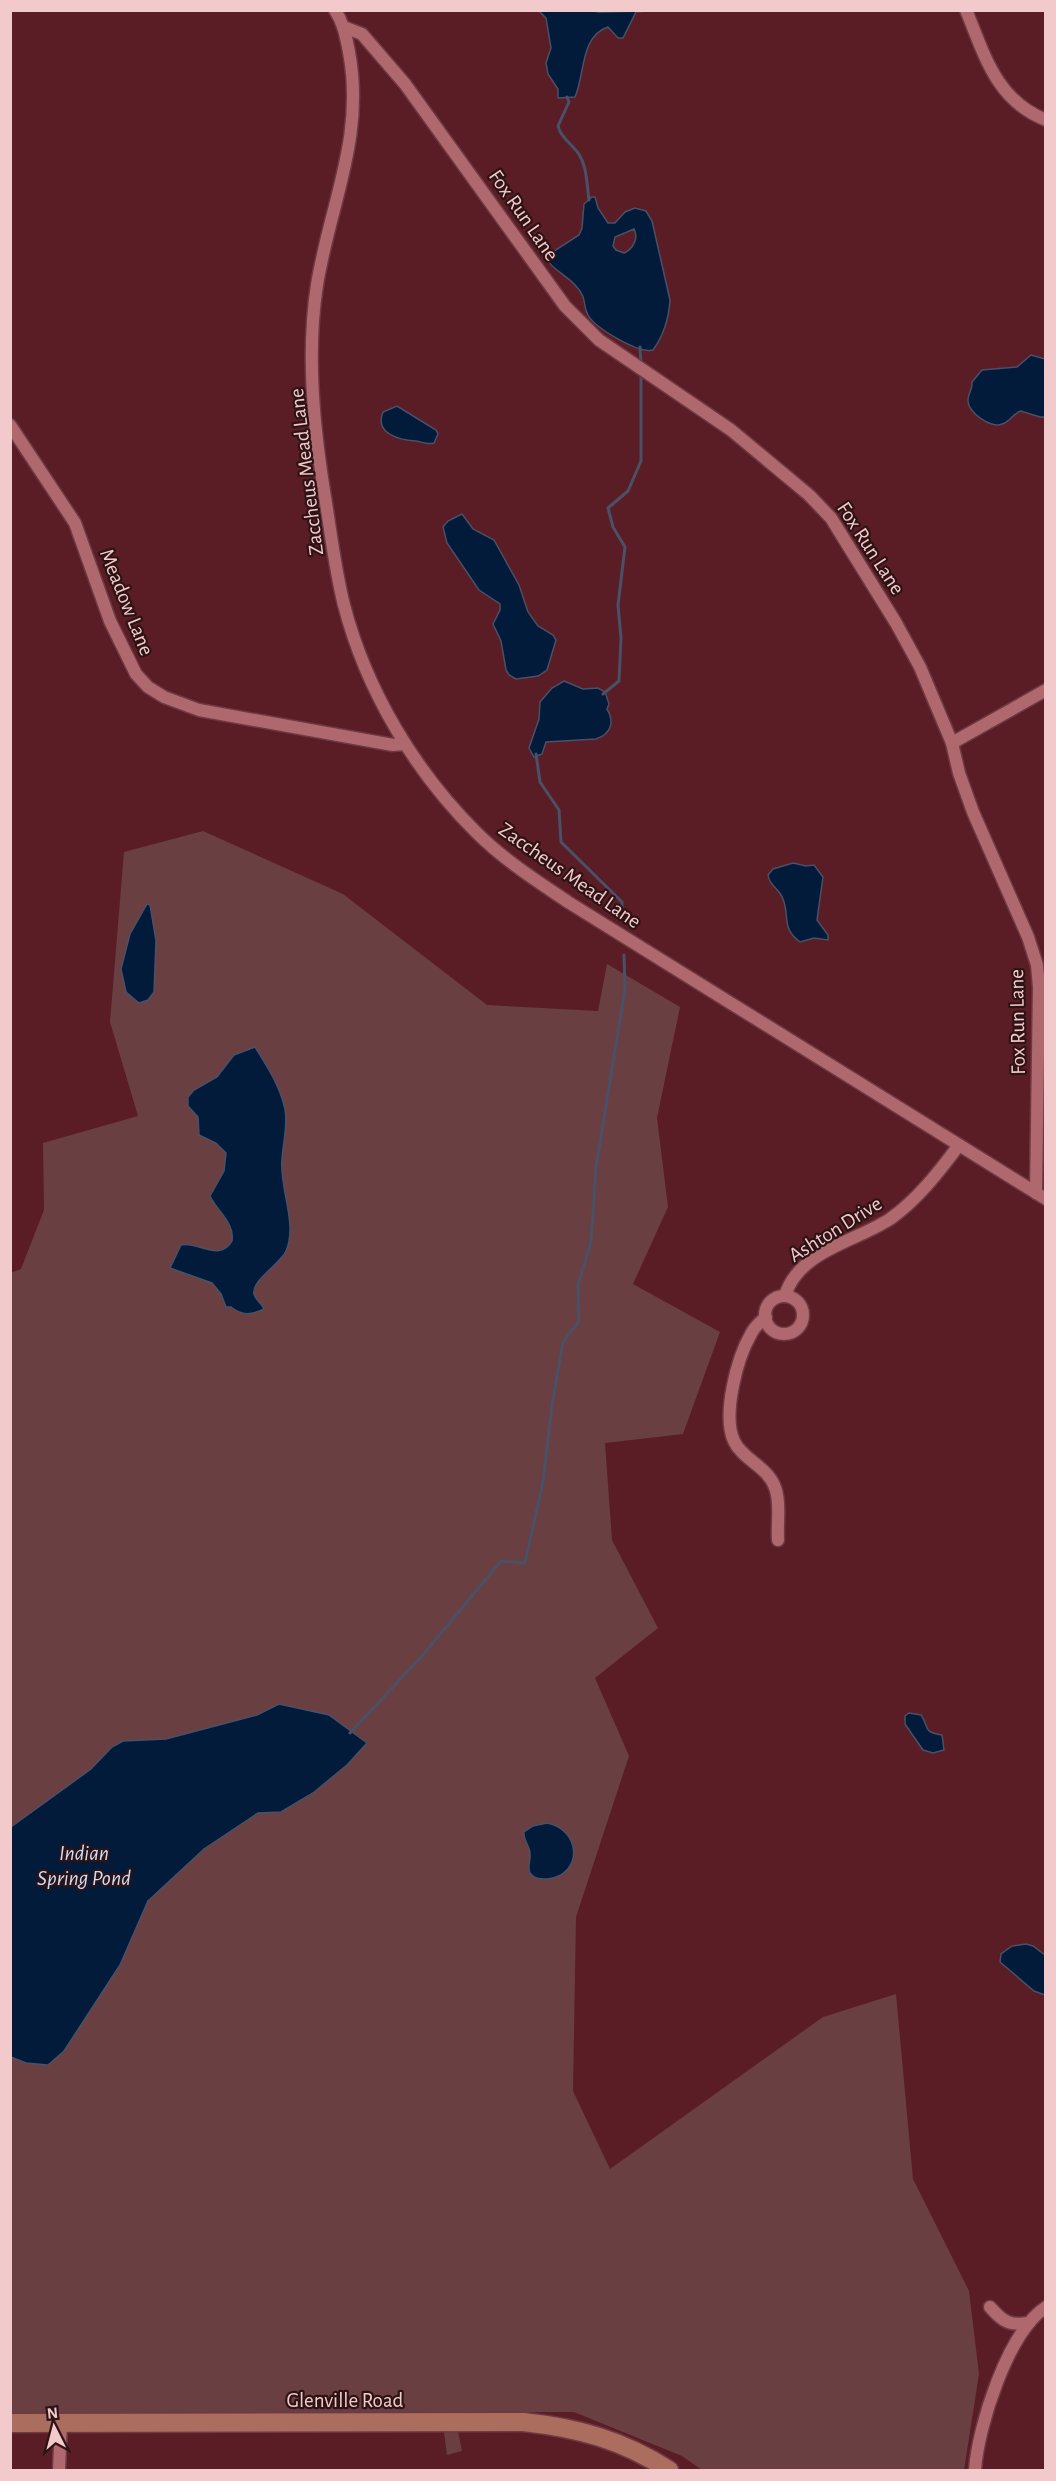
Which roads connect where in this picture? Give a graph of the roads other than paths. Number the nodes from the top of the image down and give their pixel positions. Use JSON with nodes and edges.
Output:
{"nodes":[{"id":1,"x":335,"y":10,"type":"edge"},
{"id":2,"x":966,"y":10,"type":"edge"},
{"id":3,"x":344,"y":27,"type":"junction"},
{"id":4,"x":1046,"y":120,"type":"edge"},
{"id":5,"x":10,"y":425,"type":"edge"},
{"id":6,"x":1046,"y":690,"type":"edge"},
{"id":7,"x":405,"y":744,"type":"junction"},
{"id":8,"x":952,"y":744,"type":"junction"},
{"id":9,"x":959,"y":1145,"type":"junction"},
{"id":10,"x":1041,"y":1196,"type":"edge"},
{"id":11,"x":785,"y":1296,"type":"junction"},
{"id":12,"x":766,"y":1317,"type":"junction"},
{"id":13,"x":778,"y":1540,"type":"dead end"},
{"id":14,"x":990,"y":2307,"type":"dead end"},
{"id":15,"x":1046,"y":2307,"type":"edge"},
{"id":16,"x":1029,"y":2323,"type":"junction"},
{"id":17,"x":10,"y":2423,"type":"edge"},
{"id":18,"x":61,"y":2423,"type":"junction"},
{"id":19,"x":59,"y":2470,"type":"edge"},
{"id":20,"x":669,"y":2470,"type":"edge"},
{"id":21,"x":975,"y":2470,"type":"edge"}],
"edges":[{"from":1,"to":3,"type":"street","name":"Zaccheus Mead Lane"},
{"from":2,"to":4,"type":"street"},
{"from":3,"to":7,"type":"street","name":"Zaccheus Mead Lane"},
{"from":3,"to":8,"type":"street","name":"Fox Run Lane"},
{"from":5,"to":7,"type":"street","name":"Meadow Lane"},
{"from":6,"to":8,"type":"street"},
{"from":7,"to":9,"type":"street","name":"Zaccheus Mead Lane"},
{"from":8,"to":10,"type":"street","name":"Fox Run Lane"},
{"from":9,"to":10,"type":"street","name":"Zaccheus Mead Lane"},
{"from":9,"to":11,"type":"street","name":"Ashton Drive"},
{"from":11,"to":12,"type":"street","name":"Ashton Drive"},
{"from":11,"to":12,"type":"street","name":"Ashton Drive"},
{"from":12,"to":13,"type":"street","name":"Ashton Drive"},
{"from":14,"to":16,"type":"street"},
{"from":15,"to":16,"type":"street"},
{"from":16,"to":21,"type":"street"},
{"from":17,"to":18,"type":"main road","name":"Glenville Road"},
{"from":18,"to":19,"type":"street"},
{"from":18,"to":20,"type":"main road","name":"Glenville Road"}]}
